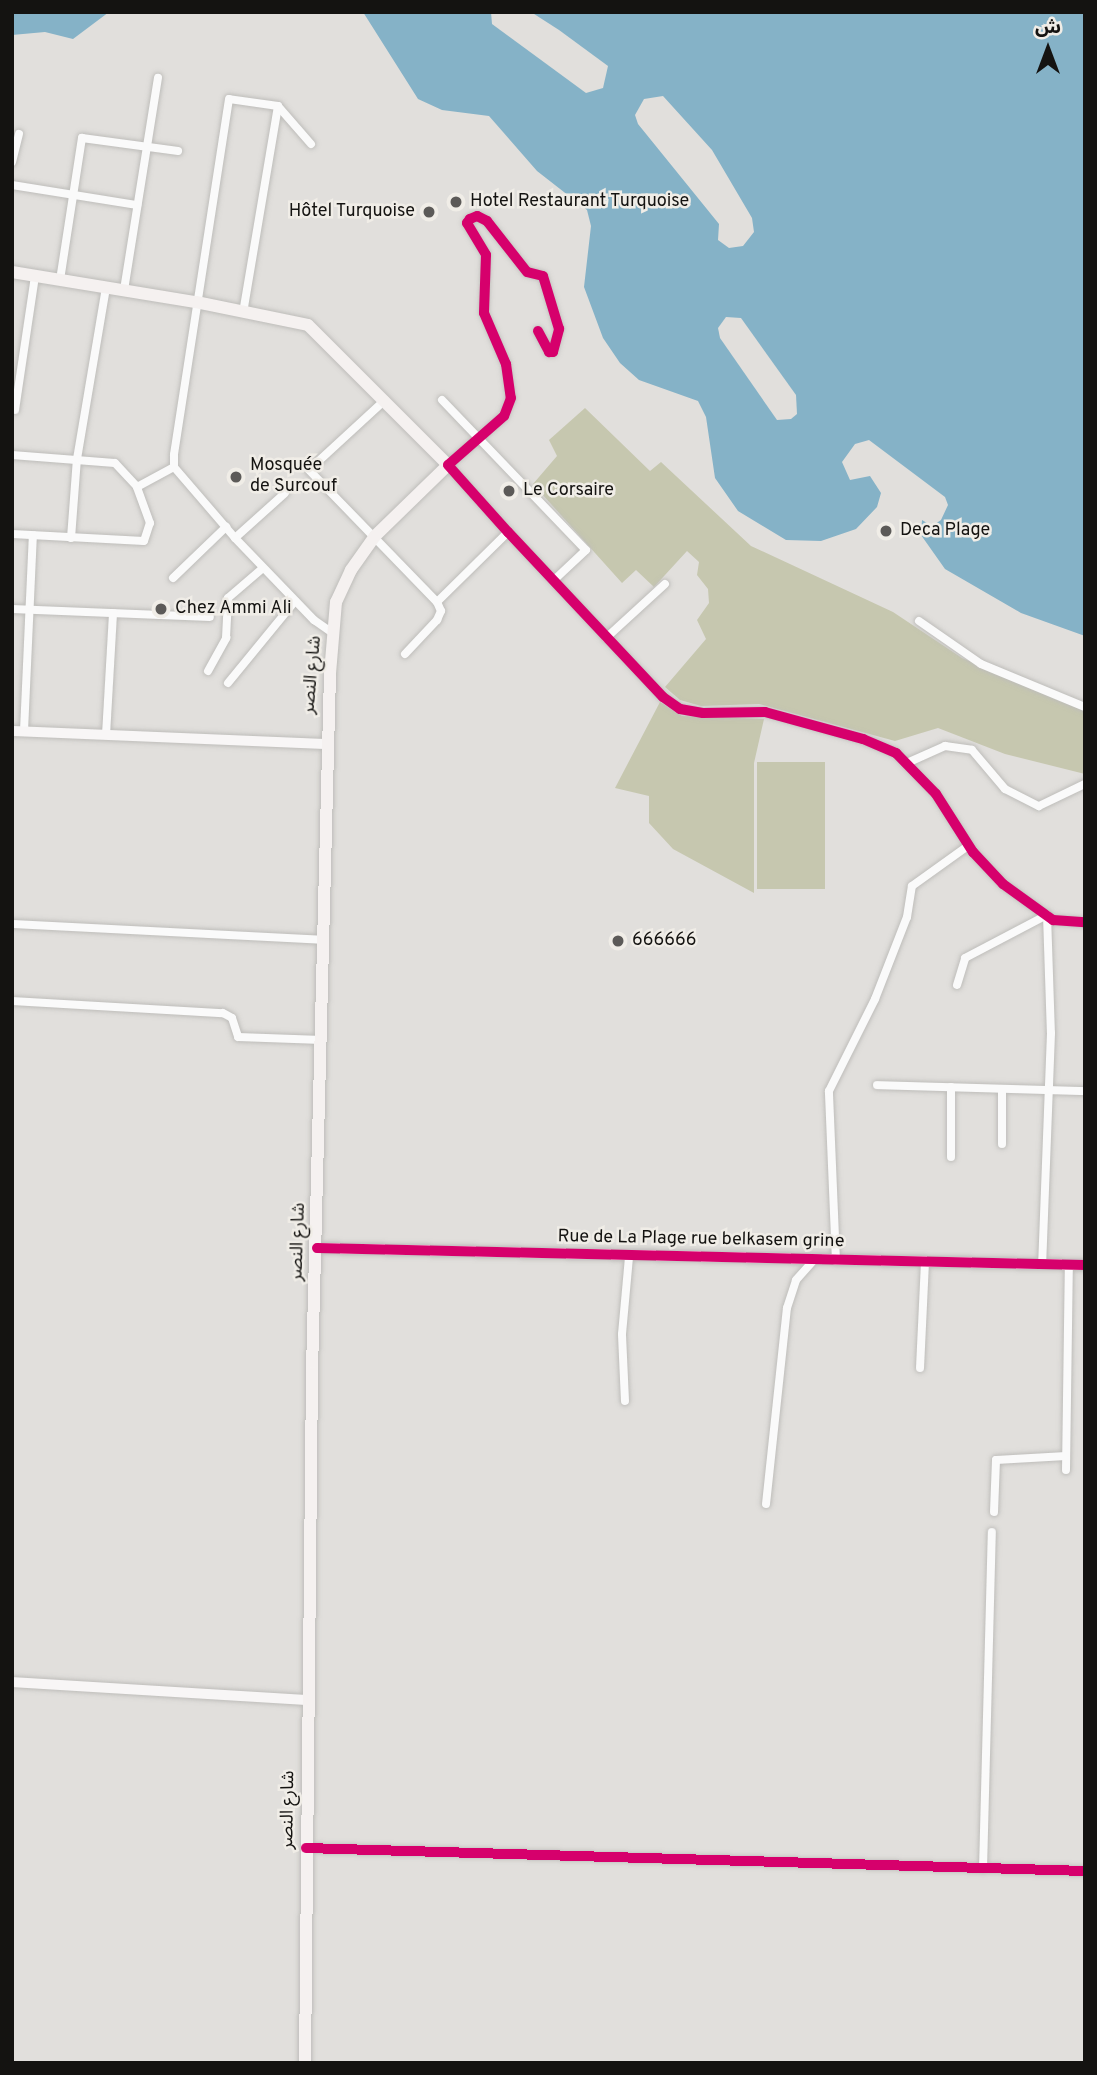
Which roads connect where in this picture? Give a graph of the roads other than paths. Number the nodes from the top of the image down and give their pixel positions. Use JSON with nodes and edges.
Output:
{"nodes":[{"id":1,"x":158,"y":78,"type":"dead end"},
{"id":2,"x":278,"y":106,"type":"junction"},
{"id":3,"x":19,"y":134,"type":"dead end"},
{"id":4,"x":311,"y":144,"type":"dead end"},
{"id":5,"x":146,"y":148,"type":"junction"},
{"id":6,"x":178,"y":151,"type":"dead end"},
{"id":7,"x":12,"y":162,"type":"edge"},
{"id":8,"x":12,"y":185,"type":"edge"},
{"id":9,"x":72,"y":194,"type":"junction"},
{"id":10,"x":137,"y":205,"type":"junction"},
{"id":11,"x":12,"y":272,"type":"edge"},
{"id":12,"x":35,"y":276,"type":"junction"},
{"id":13,"x":60,"y":280,"type":"junction"},
{"id":14,"x":106,"y":288,"type":"junction"},
{"id":15,"x":124,"y":290,"type":"junction"},
{"id":16,"x":196,"y":302,"type":"junction"},
{"id":17,"x":243,"y":313,"type":"junction"},
{"id":18,"x":538,"y":331,"type":"dead end"},
{"id":19,"x":385,"y":400,"type":"junction"},
{"id":20,"x":442,"y":400,"type":"dead end"},
{"id":21,"x":15,"y":410,"type":"dead end"},
{"id":22,"x":480,"y":440,"type":"junction"},
{"id":23,"x":12,"y":456,"type":"edge"},
{"id":24,"x":77,"y":459,"type":"junction"},
{"id":25,"x":448,"y":465,"type":"junction"},
{"id":26,"x":174,"y":467,"type":"junction"},
{"id":27,"x":137,"y":487,"type":"junction"},
{"id":28,"x":285,"y":493,"type":"dead end"},
{"id":29,"x":226,"y":527,"type":"junction"},
{"id":30,"x":508,"y":532,"type":"junction"},
{"id":31,"x":12,"y":534,"type":"edge"},
{"id":32,"x":33,"y":536,"type":"junction"},
{"id":33,"x":375,"y":536,"type":"junction"},
{"id":34,"x":71,"y":538,"type":"junction"},
{"id":35,"x":235,"y":538,"type":"junction"},
{"id":36,"x":263,"y":568,"type":"junction"},
{"id":37,"x":173,"y":578,"type":"dead end"},
{"id":38,"x":554,"y":580,"type":"junction"},
{"id":39,"x":665,"y":584,"type":"dead end"},
{"id":40,"x":295,"y":601,"type":"junction"},
{"id":41,"x":437,"y":602,"type":"junction"},
{"id":42,"x":12,"y":609,"type":"edge"},
{"id":43,"x":30,"y":609,"type":"junction"},
{"id":44,"x":113,"y":613,"type":"junction"},
{"id":45,"x":210,"y":617,"type":"dead end"},
{"id":46,"x":919,"y":621,"type":"dead end"},
{"id":47,"x":334,"y":634,"type":"junction"},
{"id":48,"x":606,"y":638,"type":"junction"},
{"id":49,"x":405,"y":654,"type":"dead end"},
{"id":50,"x":208,"y":670,"type":"dead end"},
{"id":51,"x":228,"y":682,"type":"dead end"},
{"id":52,"x":1085,"y":707,"type":"edge"},
{"id":53,"x":18,"y":731,"type":"edge"},
{"id":54,"x":106,"y":735,"type":"junction"},
{"id":55,"x":326,"y":744,"type":"junction"},
{"id":56,"x":907,"y":763,"type":"junction"},
{"id":57,"x":1085,"y":784,"type":"edge"},
{"id":58,"x":970,"y":845,"type":"junction"},
{"id":59,"x":1047,"y":915,"type":"junction"},
{"id":60,"x":1085,"y":922,"type":"edge"},
{"id":61,"x":12,"y":924,"type":"edge"},
{"id":62,"x":323,"y":940,"type":"junction"},
{"id":63,"x":957,"y":985,"type":"dead end"},
{"id":64,"x":12,"y":1001,"type":"edge"},
{"id":65,"x":322,"y":1040,"type":"junction"},
{"id":66,"x":877,"y":1085,"type":"dead end"},
{"id":67,"x":951,"y":1087,"type":"junction"},
{"id":68,"x":1002,"y":1088,"type":"junction"},
{"id":69,"x":1049,"y":1090,"type":"junction"},
{"id":70,"x":1085,"y":1091,"type":"edge"},
{"id":71,"x":1002,"y":1144,"type":"dead end"},
{"id":72,"x":951,"y":1157,"type":"dead end"},
{"id":73,"x":317,"y":1248,"type":"junction"},
{"id":74,"x":629,"y":1257,"type":"junction"},
{"id":75,"x":813,"y":1261,"type":"junction"},
{"id":76,"x":836,"y":1261,"type":"junction"},
{"id":77,"x":925,"y":1262,"type":"junction"},
{"id":78,"x":1042,"y":1263,"type":"junction"},
{"id":79,"x":1069,"y":1265,"type":"junction"},
{"id":80,"x":1085,"y":1265,"type":"edge"},
{"id":81,"x":920,"y":1368,"type":"dead end"},
{"id":82,"x":625,"y":1401,"type":"dead end"},
{"id":83,"x":1066,"y":1456,"type":"junction"},
{"id":84,"x":1066,"y":1470,"type":"dead end"},
{"id":85,"x":766,"y":1504,"type":"dead end"},
{"id":86,"x":994,"y":1512,"type":"dead end"},
{"id":87,"x":992,"y":1532,"type":"dead end"},
{"id":88,"x":12,"y":1682,"type":"edge"},
{"id":89,"x":309,"y":1700,"type":"junction"},
{"id":90,"x":306,"y":1848,"type":"junction"},
{"id":91,"x":983,"y":1869,"type":"junction"},
{"id":92,"x":1085,"y":1871,"type":"edge"},
{"id":93,"x":305,"y":2063,"type":"edge"}],
"edges":[{"from":1,"to":5,"type":"street"},
{"from":2,"to":4,"type":"street"},
{"from":2,"to":16,"type":"street"},
{"from":2,"to":17,"type":"street"},
{"from":3,"to":7,"type":"street"},
{"from":5,"to":6,"type":"street"},
{"from":5,"to":9,"type":"street"},
{"from":5,"to":10,"type":"street"},
{"from":8,"to":9,"type":"street"},
{"from":9,"to":10,"type":"street"},
{"from":9,"to":13,"type":"street"},
{"from":10,"to":15,"type":"street"},
{"from":11,"to":12,"type":"main road"},
{"from":12,"to":13,"type":"main road"},
{"from":12,"to":21,"type":"street"},
{"from":13,"to":14,"type":"main road"},
{"from":14,"to":15,"type":"main road"},
{"from":14,"to":24,"type":"street"},
{"from":15,"to":16,"type":"main road"},
{"from":16,"to":17,"type":"main road"},
{"from":16,"to":26,"type":"street"},
{"from":17,"to":19,"type":"main road"},
{"from":18,"to":22,"type":"street"},
{"from":19,"to":25,"type":"main road"},
{"from":19,"to":33,"type":"street"},
{"from":20,"to":22,"type":"street"},
{"from":22,"to":25,"type":"street"},
{"from":22,"to":38,"type":"street"},
{"from":23,"to":24,"type":"street"},
{"from":24,"to":27,"type":"street"},
{"from":24,"to":34,"type":"street"},
{"from":25,"to":30,"type":"street"},
{"from":25,"to":33,"type":"main road","name":"شارع النصر"},
{"from":26,"to":27,"type":"street"},
{"from":26,"to":29,"type":"street"},
{"from":27,"to":34,"type":"street"},
{"from":28,"to":35,"type":"street"},
{"from":29,"to":35,"type":"street"},
{"from":29,"to":37,"type":"street"},
{"from":30,"to":38,"type":"street"},
{"from":30,"to":41,"type":"street"},
{"from":31,"to":32,"type":"street"},
{"from":32,"to":34,"type":"street"},
{"from":32,"to":43,"type":"street"},
{"from":33,"to":41,"type":"street"},
{"from":33,"to":47,"type":"main road","name":"شارع النصر"},
{"from":35,"to":36,"type":"street"},
{"from":36,"to":40,"type":"street"},
{"from":36,"to":50,"type":"street"},
{"from":38,"to":48,"type":"street"},
{"from":39,"to":48,"type":"street"},
{"from":40,"to":47,"type":"street"},
{"from":40,"to":51,"type":"street"},
{"from":41,"to":49,"type":"street"},
{"from":42,"to":43,"type":"street"},
{"from":43,"to":44,"type":"street"},
{"from":43,"to":53,"type":"street"},
{"from":44,"to":45,"type":"street"},
{"from":44,"to":54,"type":"street"},
{"from":46,"to":52,"type":"street"},
{"from":47,"to":55,"type":"main road","name":"شارع النصر"},
{"from":48,"to":56,"type":"street"},
{"from":53,"to":54,"type":"street"},
{"from":54,"to":55,"type":"street"},
{"from":55,"to":62,"type":"main road","name":"شارع النصر"},
{"from":56,"to":57,"type":"street"},
{"from":56,"to":58,"type":"street"},
{"from":58,"to":59,"type":"street"},
{"from":58,"to":76,"type":"street"},
{"from":59,"to":60,"type":"street"},
{"from":59,"to":63,"type":"street"},
{"from":59,"to":69,"type":"street"},
{"from":61,"to":62,"type":"street"},
{"from":62,"to":65,"type":"main road","name":"شارع النصر"},
{"from":64,"to":65,"type":"street"},
{"from":65,"to":73,"type":"main road","name":"شارع النصر"},
{"from":66,"to":67,"type":"street"},
{"from":67,"to":68,"type":"street"},
{"from":67,"to":72,"type":"street"},
{"from":68,"to":69,"type":"street"},
{"from":68,"to":71,"type":"street"},
{"from":69,"to":70,"type":"street"},
{"from":69,"to":78,"type":"street"},
{"from":73,"to":74,"type":"street","name":"Rue de La Plage rue belkasem grine"},
{"from":73,"to":89,"type":"main road","name":"شارع النصر"},
{"from":74,"to":75,"type":"street","name":"Rue de La Plage rue belkasem grine"},
{"from":74,"to":82,"type":"street"},
{"from":75,"to":76,"type":"street","name":"Rue de La Plage rue belkasem grine"},
{"from":75,"to":85,"type":"street"},
{"from":76,"to":77,"type":"street","name":"Rue de La Plage rue belkasem grine"},
{"from":77,"to":78,"type":"street","name":"Rue de La Plage rue belkasem grine"},
{"from":77,"to":81,"type":"street"},
{"from":78,"to":79,"type":"street","name":"Rue de La Plage rue belkasem grine"},
{"from":79,"to":80,"type":"street","name":"Rue de La Plage rue belkasem grine"},
{"from":79,"to":83,"type":"street"},
{"from":83,"to":84,"type":"street"},
{"from":83,"to":86,"type":"street"},
{"from":87,"to":91,"type":"street"},
{"from":88,"to":89,"type":"street"},
{"from":89,"to":90,"type":"main road","name":"شارع النصر"},
{"from":90,"to":91,"type":"street"},
{"from":90,"to":93,"type":"main road","name":"شارع النصر"},
{"from":91,"to":92,"type":"street"}]}
